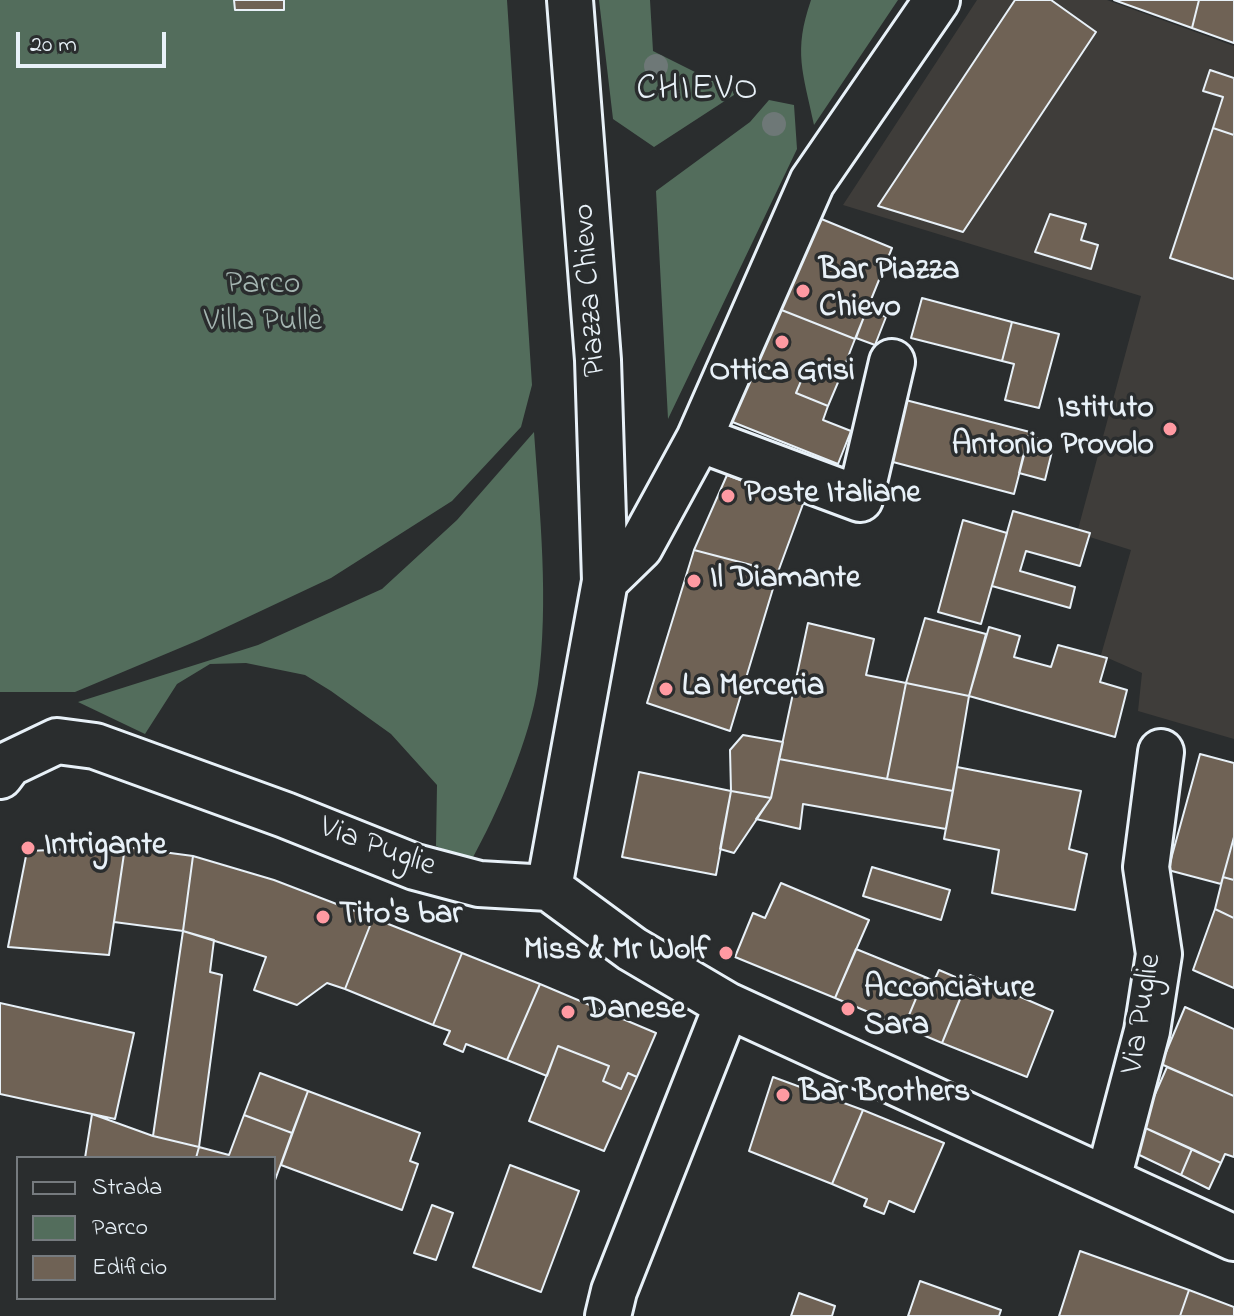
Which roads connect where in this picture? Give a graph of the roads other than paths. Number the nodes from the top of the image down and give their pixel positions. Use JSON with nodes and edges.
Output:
{"nodes":[{"id":1,"x":570,"y":0,"type":"edge"},
{"id":2,"x":937,"y":0,"type":"edge"},
{"id":3,"x":892,"y":362,"type":"dead end"},
{"id":4,"x":699,"y":439,"type":"junction"},
{"id":5,"x":605,"y":581,"type":"junction"},
{"id":6,"x":1161,"y":752,"type":"dead end"},
{"id":7,"x":3,"y":765,"type":"edge"},
{"id":8,"x":549,"y":888,"type":"junction"},
{"id":9,"x":727,"y":1005,"type":"junction"},
{"id":10,"x":1108,"y":1179,"type":"junction"},
{"id":11,"x":1234,"y":1238,"type":"edge"},
{"id":12,"x":608,"y":1316,"type":"edge"}],
"edges":[{"from":1,"to":5,"type":"street","name":"Piazza Chievo"},
{"from":2,"to":4,"type":"street"},
{"from":3,"to":4,"type":"street"},
{"from":4,"to":5,"type":"street"},
{"from":5,"to":8,"type":"street","name":"Piazza Chievo"},
{"from":6,"to":10,"type":"street","name":"Via Puglie"},
{"from":7,"to":8,"type":"street","name":"Via Puglie"},
{"from":8,"to":9,"type":"street"},
{"from":9,"to":10,"type":"street"},
{"from":9,"to":12,"type":"street"},
{"from":10,"to":11,"type":"street"}]}
